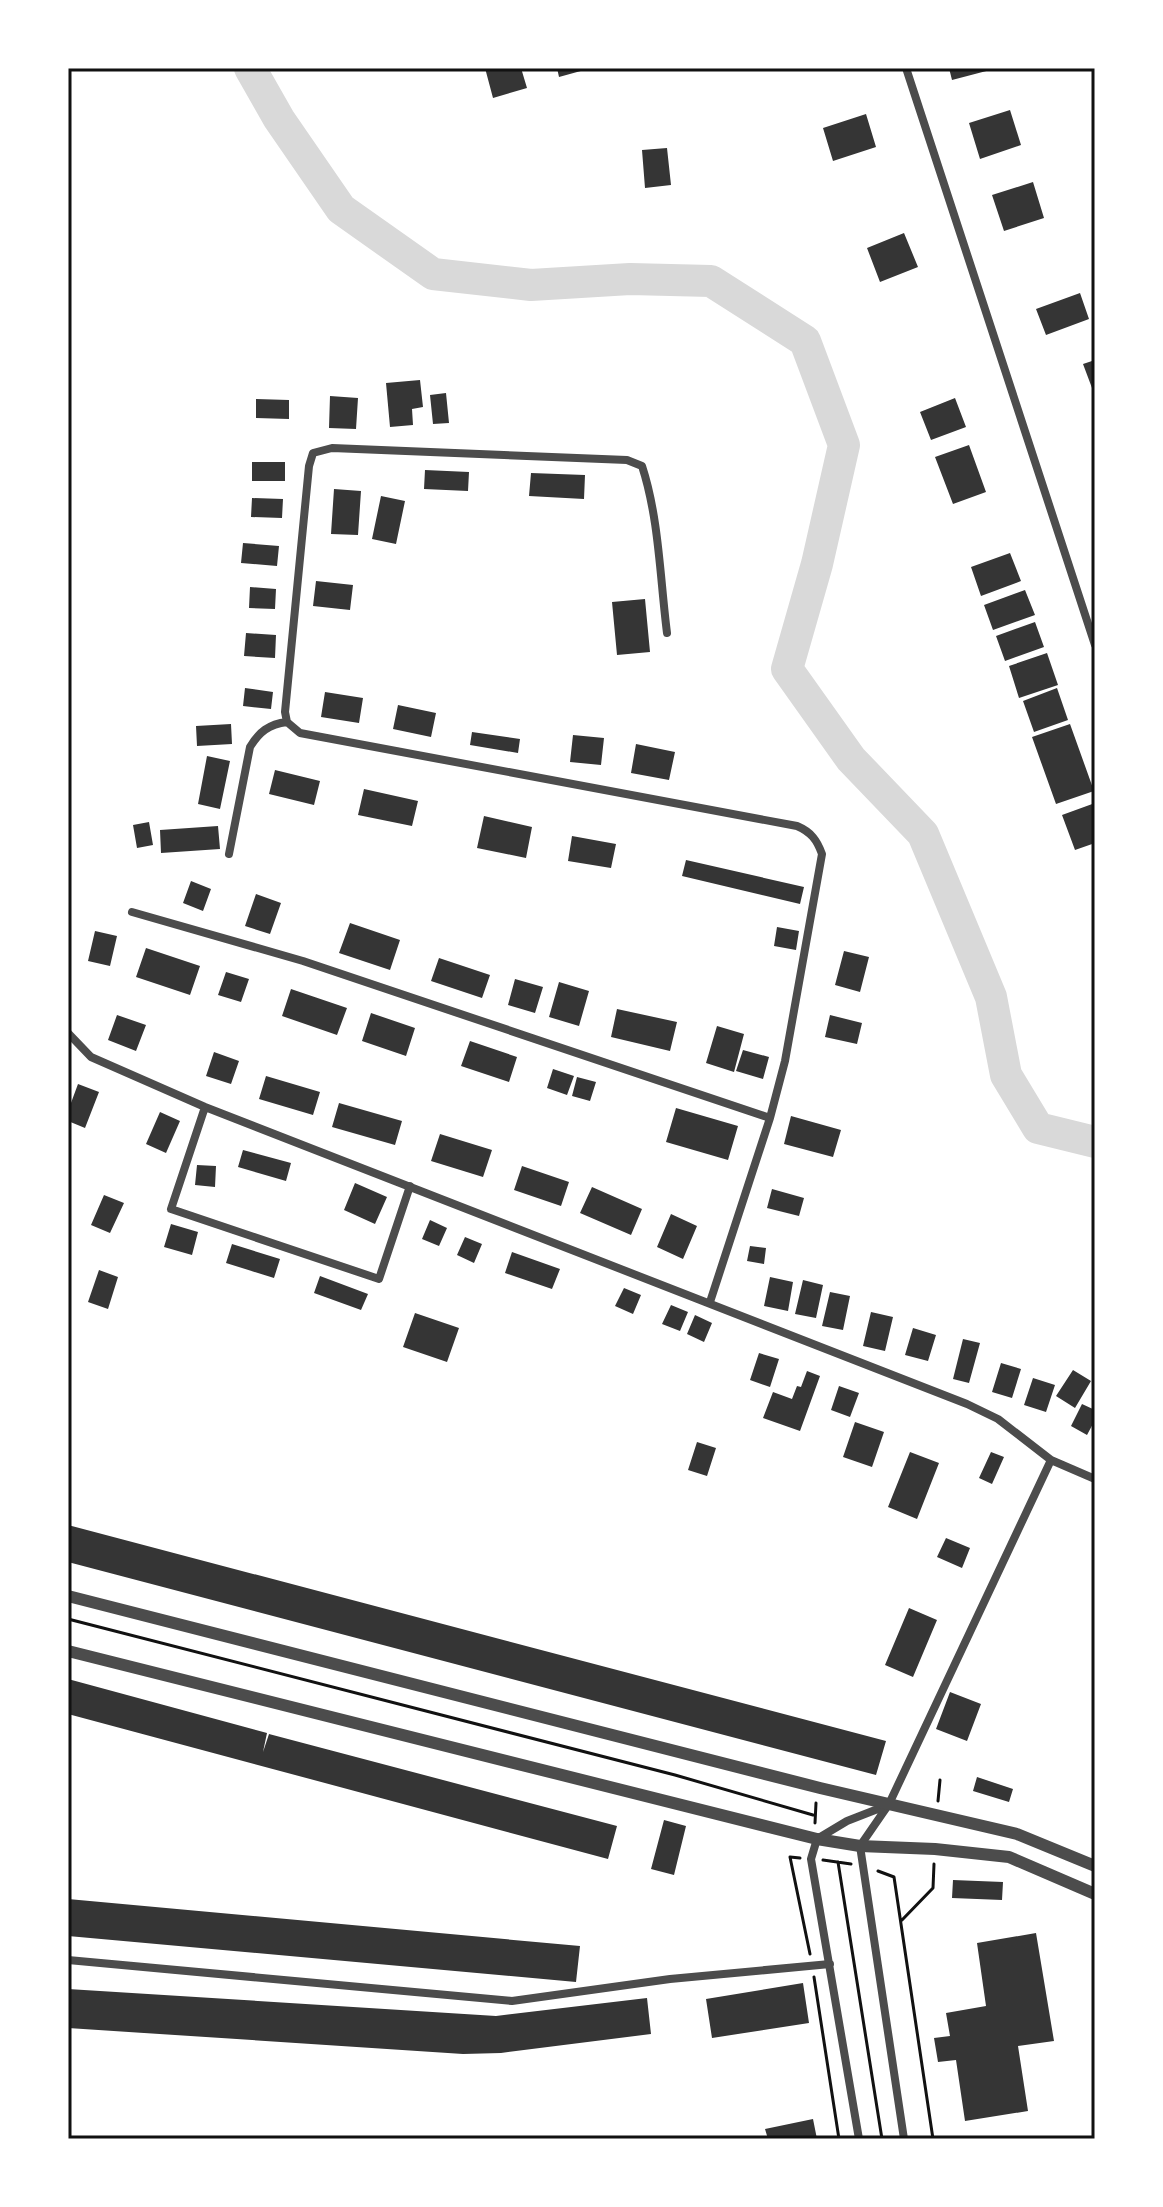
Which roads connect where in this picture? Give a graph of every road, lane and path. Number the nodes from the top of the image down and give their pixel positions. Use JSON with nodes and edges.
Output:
{"nodes":[{"id":1,"x":906,"y":68,"type":"edge"},
{"id":2,"x":667,"y":633,"type":"dead end"},
{"id":3,"x":1095,"y":645,"type":"edge"},
{"id":4,"x":287,"y":722,"type":"junction"},
{"id":5,"x":229,"y":854,"type":"dead end"},
{"id":6,"x":132,"y":912,"type":"dead end"},
{"id":7,"x":68,"y":1033,"type":"edge"},
{"id":8,"x":205,"y":1107,"type":"junction"},
{"id":9,"x":770,"y":1118,"type":"junction"},
{"id":10,"x":410,"y":1186,"type":"junction"},
{"id":11,"x":710,"y":1302,"type":"junction"},
{"id":12,"x":1051,"y":1460,"type":"junction"},
{"id":13,"x":1095,"y":1479,"type":"edge"},
{"id":14,"x":68,"y":1596,"type":"edge"},
{"id":15,"x":68,"y":1619,"type":"edge"},
{"id":16,"x":68,"y":1651,"type":"edge"},
{"id":17,"x":820,"y":1788,"type":"junction"},
{"id":18,"x":889,"y":1804,"type":"junction"},
{"id":19,"x":813,"y":1815,"type":"junction"},
{"id":20,"x":817,"y":1839,"type":"junction"},
{"id":21,"x":860,"y":1846,"type":"junction"},
{"id":22,"x":811,"y":1859,"type":"junction"},
{"id":23,"x":838,"y":1862,"type":"junction"},
{"id":24,"x":863,"y":1866,"type":"junction"},
{"id":25,"x":1095,"y":1866,"type":"edge"},
{"id":26,"x":1095,"y":1894,"type":"edge"},
{"id":27,"x":68,"y":1960,"type":"edge"},
{"id":28,"x":830,"y":1964,"type":"junction"},
{"id":29,"x":812,"y":1966,"type":"junction"},
{"id":30,"x":839,"y":2139,"type":"edge"},
{"id":31,"x":859,"y":2139,"type":"edge"},
{"id":32,"x":882,"y":2139,"type":"edge"},
{"id":33,"x":904,"y":2139,"type":"edge"},
{"id":34,"x":933,"y":2139,"type":"edge"}],
"edges":[{"from":1,"to":3,"type":"street"},
{"from":2,"to":4,"type":"street"},
{"from":4,"to":5,"type":"street"},
{"from":4,"to":9,"type":"street"},
{"from":6,"to":9,"type":"street"},
{"from":7,"to":8,"type":"street"},
{"from":8,"to":10,"type":"street"},
{"from":8,"to":10,"type":"street"},
{"from":9,"to":11,"type":"street"},
{"from":10,"to":11,"type":"street"},
{"from":11,"to":12,"type":"street"},
{"from":12,"to":13,"type":"street"},
{"from":12,"to":18,"type":"street"},
{"from":14,"to":17,"type":"street"},
{"from":15,"to":19,"type":"path"},
{"from":16,"to":20,"type":"street"},
{"from":17,"to":18,"type":"street"},
{"from":17,"to":19,"type":"path"},
{"from":18,"to":20,"type":"street"},
{"from":18,"to":21,"type":"street"},
{"from":18,"to":25,"type":"street"},
{"from":19,"to":20,"type":"path"},
{"from":20,"to":21,"type":"street"},
{"from":20,"to":22,"type":"street"},
{"from":21,"to":24,"type":"street"},
{"from":21,"to":26,"type":"street"},
{"from":22,"to":23,"type":"path"},
{"from":22,"to":28,"type":"street"},
{"from":22,"to":29,"type":"path"},
{"from":23,"to":24,"type":"path"},
{"from":23,"to":32,"type":"path"},
{"from":24,"to":33,"type":"street"},
{"from":24,"to":34,"type":"path"},
{"from":27,"to":29,"type":"street"},
{"from":28,"to":29,"type":"street"},
{"from":28,"to":31,"type":"street"},
{"from":29,"to":30,"type":"path"}]}
